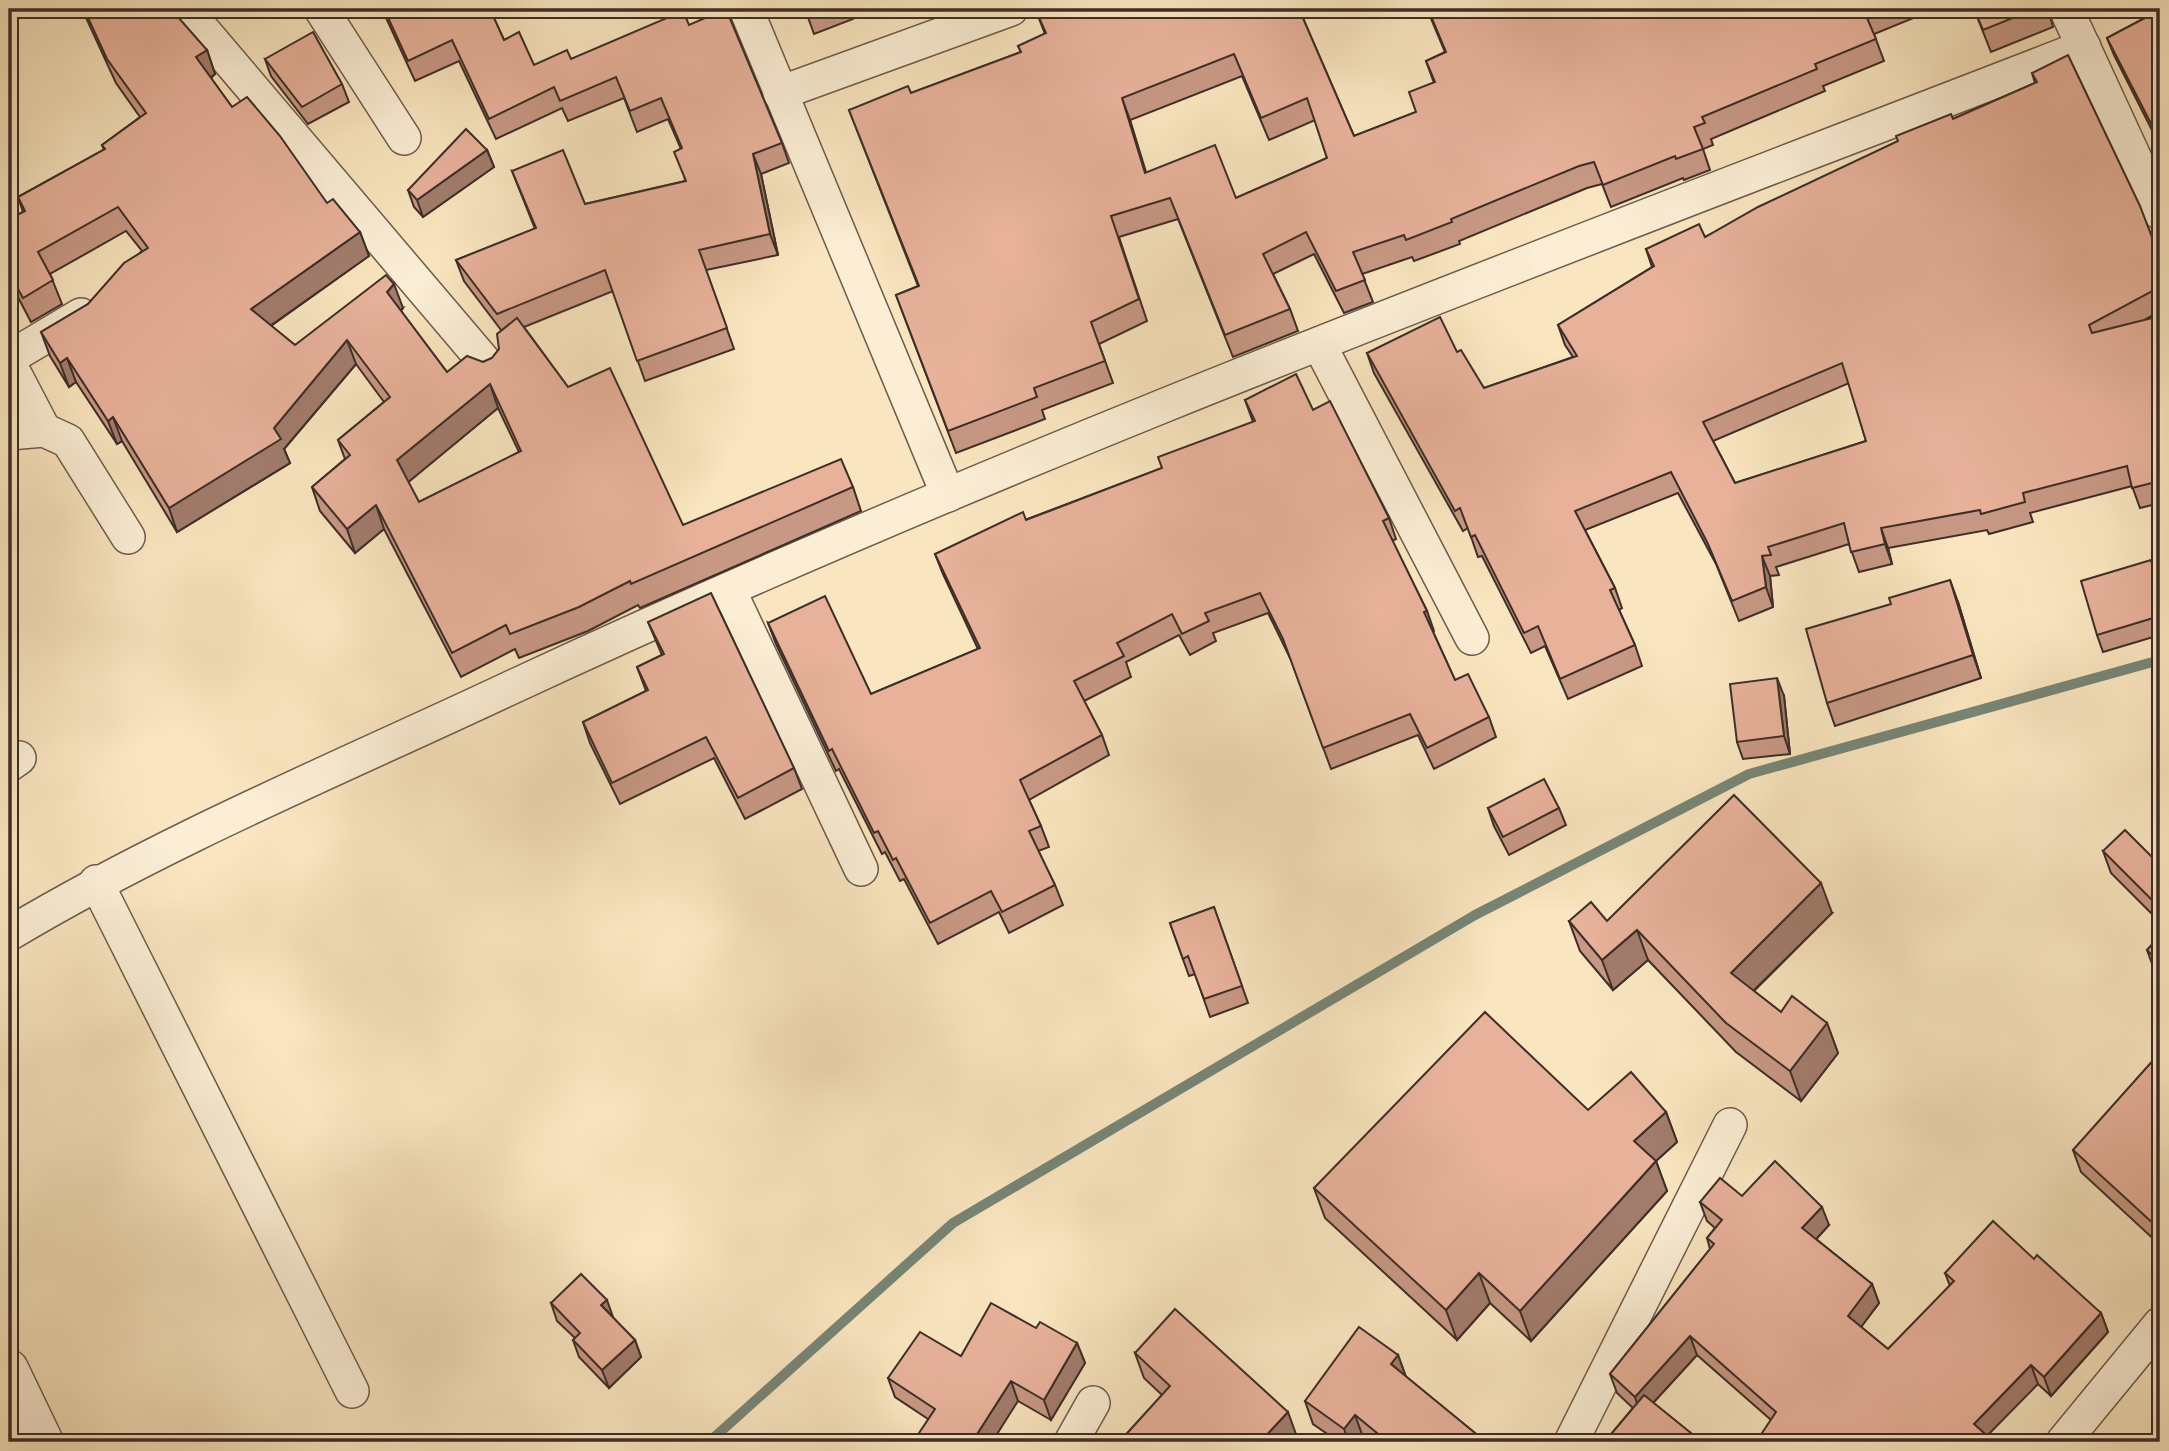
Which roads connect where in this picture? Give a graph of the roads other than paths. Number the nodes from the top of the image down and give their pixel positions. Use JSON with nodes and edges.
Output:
{"nodes":[{"id":1,"x":185,"y":9,"type":"edge"},
{"id":2,"x":320,"y":9,"type":"edge"},
{"id":3,"x":746,"y":9,"type":"edge"},
{"id":4,"x":1011,"y":9,"type":"edge"},
{"id":5,"x":2066,"y":9,"type":"edge"},
{"id":6,"x":2084,"y":47,"type":"junction"},
{"id":7,"x":780,"y":93,"type":"junction"},
{"id":8,"x":404,"y":138,"type":"dead end"},
{"id":9,"x":2160,"y":213,"type":"edge"},
{"id":10,"x":105,"y":292,"type":"edge"},
{"id":11,"x":1319,"y":344,"type":"junction"},
{"id":12,"x":9,"y":361,"type":"edge"},
{"id":13,"x":489,"y":367,"type":"edge"},
{"id":14,"x":44,"y":430,"type":"junction"},
{"id":15,"x":9,"y":433,"type":"edge"},
{"id":16,"x":948,"y":495,"type":"junction"},
{"id":17,"x":128,"y":537,"type":"dead end"},
{"id":18,"x":729,"y":590,"type":"junction"},
{"id":19,"x":1472,"y":638,"type":"dead end"},
{"id":20,"x":861,"y":869,"type":"dead end"},
{"id":21,"x":96,"y":882,"type":"junction"},
{"id":22,"x":9,"y":934,"type":"edge"},
{"id":23,"x":1730,"y":1125,"type":"dead end"},
{"id":24,"x":2160,"y":1324,"type":"edge"},
{"id":25,"x":9,"y":1369,"type":"edge"},
{"id":26,"x":352,"y":1391,"type":"dead end"},
{"id":27,"x":1093,"y":1403,"type":"dead end"},
{"id":28,"x":44,"y":1442,"type":"edge"},
{"id":29,"x":1070,"y":1442,"type":"edge"},
{"id":30,"x":1571,"y":1442,"type":"edge"},
{"id":31,"x":2063,"y":1442,"type":"edge"}],
"edges":[{"from":1,"to":13,"type":"street"},
{"from":2,"to":8,"type":"street"},
{"from":3,"to":7,"type":"street"},
{"from":4,"to":7,"type":"street"},
{"from":5,"to":6,"type":"street"},
{"from":6,"to":9,"type":"street"},
{"from":6,"to":11,"type":"street"},
{"from":7,"to":16,"type":"street"},
{"from":10,"to":12,"type":"street"},
{"from":11,"to":16,"type":"street"},
{"from":11,"to":19,"type":"street"},
{"from":12,"to":14,"type":"street"},
{"from":14,"to":15,"type":"street"},
{"from":14,"to":17,"type":"street"},
{"from":16,"to":18,"type":"street"},
{"from":18,"to":20,"type":"street"},
{"from":18,"to":21,"type":"street"},
{"from":21,"to":22,"type":"street"},
{"from":21,"to":26,"type":"street"},
{"from":23,"to":30,"type":"street"},
{"from":24,"to":31,"type":"street"},
{"from":25,"to":28,"type":"street"},
{"from":27,"to":29,"type":"street"}]}
